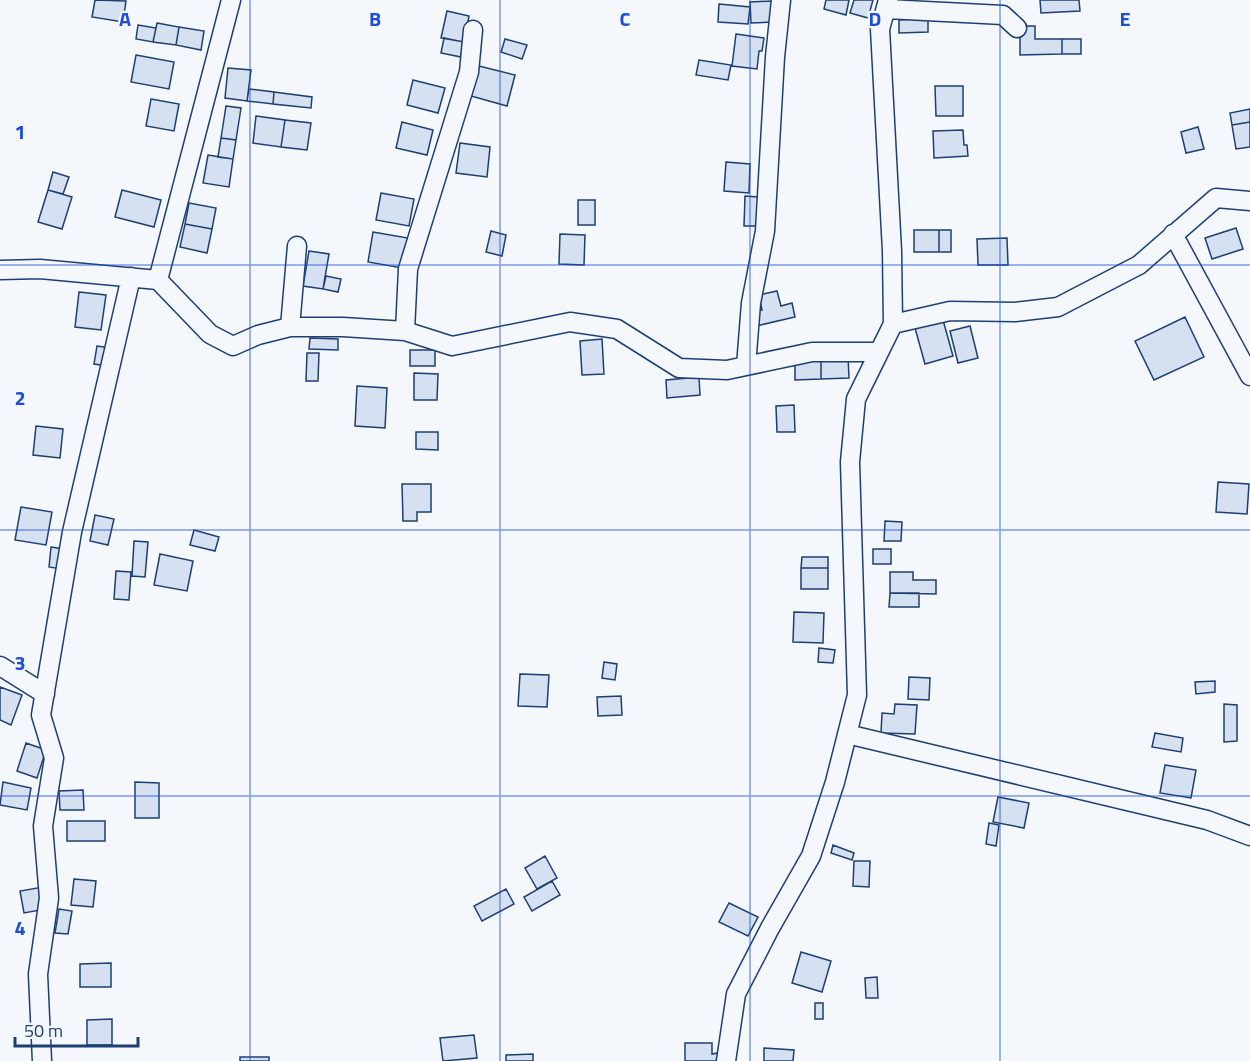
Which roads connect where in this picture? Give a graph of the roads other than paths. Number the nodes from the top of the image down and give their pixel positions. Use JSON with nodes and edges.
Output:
{"nodes":[{"id":1,"x":231,"y":0,"type":"edge"},
{"id":2,"x":781,"y":0,"type":"edge"},
{"id":3,"x":887,"y":4,"type":"edge"},
{"id":4,"x":1017,"y":28,"type":"dead end"},
{"id":5,"x":473,"y":30,"type":"dead end"},
{"id":6,"x":1250,"y":201,"type":"edge"},
{"id":7,"x":1173,"y":234,"type":"junction"},
{"id":8,"x":297,"y":246,"type":"dead end"},
{"id":9,"x":0,"y":270,"type":"edge"},
{"id":10,"x":131,"y":277,"type":"junction"},
{"id":11,"x":158,"y":280,"type":"junction"},
{"id":12,"x":893,"y":324,"type":"junction"},
{"id":13,"x":290,"y":327,"type":"junction"},
{"id":14,"x":405,"y":331,"type":"junction"},
{"id":15,"x":879,"y":352,"type":"junction"},
{"id":16,"x":746,"y":366,"type":"junction"},
{"id":17,"x":1250,"y":376,"type":"edge"},
{"id":18,"x":0,"y":666,"type":"edge"},
{"id":19,"x":45,"y":694,"type":"junction"},
{"id":20,"x":847,"y":734,"type":"junction"},
{"id":21,"x":1250,"y":836,"type":"edge"},
{"id":22,"x":42,"y":1061,"type":"edge"},
{"id":23,"x":726,"y":1061,"type":"edge"}],
"edges":[{"from":1,"to":11,"type":"street"},
{"from":2,"to":16,"type":"street"},
{"from":3,"to":4,"type":"street"},
{"from":3,"to":12,"type":"street"},
{"from":5,"to":14,"type":"street"},
{"from":6,"to":7,"type":"street"},
{"from":7,"to":12,"type":"street"},
{"from":7,"to":17,"type":"street"},
{"from":8,"to":13,"type":"street"},
{"from":9,"to":10,"type":"street"},
{"from":10,"to":11,"type":"street"},
{"from":10,"to":19,"type":"street"},
{"from":11,"to":13,"type":"street"},
{"from":12,"to":15,"type":"street"},
{"from":13,"to":14,"type":"street"},
{"from":14,"to":16,"type":"street"},
{"from":15,"to":16,"type":"street"},
{"from":15,"to":20,"type":"street"},
{"from":18,"to":19,"type":"street"},
{"from":19,"to":22,"type":"street"},
{"from":20,"to":21,"type":"street"},
{"from":20,"to":23,"type":"street"}]}
